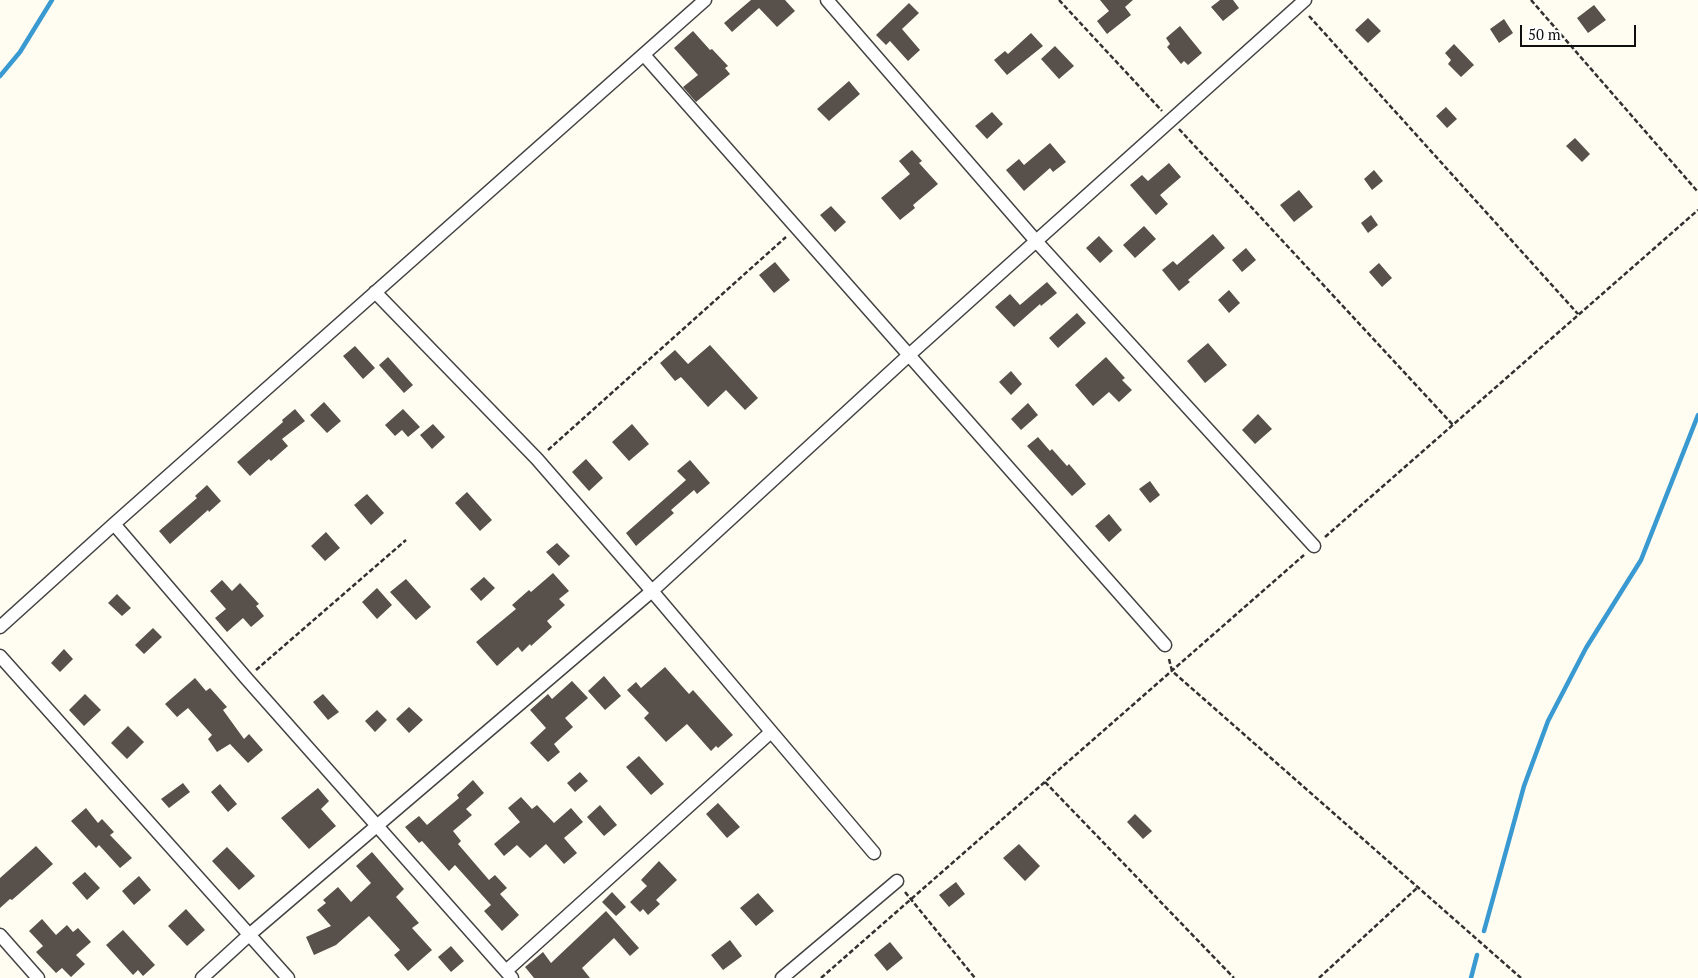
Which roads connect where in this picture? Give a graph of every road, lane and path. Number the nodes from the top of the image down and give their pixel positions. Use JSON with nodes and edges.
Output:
{"nodes":[{"id":1,"x":705,"y":0,"type":"edge"},
{"id":2,"x":827,"y":0,"type":"edge"},
{"id":3,"x":1059,"y":0,"type":"edge"},
{"id":4,"x":1531,"y":0,"type":"edge"},
{"id":5,"x":1302,"y":2,"type":"edge"},
{"id":6,"x":644,"y":55,"type":"junction"},
{"id":7,"x":1170,"y":120,"type":"junction"},
{"id":8,"x":1698,"y":192,"type":"edge"},
{"id":9,"x":1698,"y":210,"type":"edge"},
{"id":10,"x":797,"y":228,"type":"junction"},
{"id":11,"x":1036,"y":242,"type":"junction"},
{"id":12,"x":375,"y":292,"type":"junction"},
{"id":13,"x":1579,"y":315,"type":"junction"},
{"id":14,"x":909,"y":355,"type":"junction"},
{"id":15,"x":1453,"y":425,"type":"junction"},
{"id":16,"x":537,"y":459,"type":"junction"},
{"id":17,"x":114,"y":524,"type":"junction"},
{"id":18,"x":406,"y":540,"type":"dead end"},
{"id":19,"x":1314,"y":546,"type":"junction"},
{"id":20,"x":652,"y":591,"type":"junction"},
{"id":21,"x":0,"y":627,"type":"edge"},
{"id":22,"x":1165,"y":645,"type":"joint"},
{"id":23,"x":0,"y":656,"type":"edge"},
{"id":24,"x":1172,"y":671,"type":"junction"},
{"id":25,"x":246,"y":678,"type":"junction"},
{"id":26,"x":771,"y":732,"type":"junction"},
{"id":27,"x":1045,"y":782,"type":"junction"},
{"id":28,"x":377,"y":826,"type":"junction"},
{"id":29,"x":874,"y":852,"type":"dead end"},
{"id":30,"x":897,"y":881,"type":"joint"},
{"id":31,"x":1418,"y":887,"type":"junction"},
{"id":32,"x":911,"y":899,"type":"junction"},
{"id":33,"x":0,"y":935,"type":"edge"},
{"id":34,"x":249,"y":935,"type":"junction"},
{"id":35,"x":509,"y":974,"type":"edge"},
{"id":36,"x":38,"y":978,"type":"edge"},
{"id":37,"x":202,"y":978,"type":"edge"},
{"id":38,"x":288,"y":978,"type":"edge"},
{"id":39,"x":782,"y":978,"type":"edge"},
{"id":40,"x":821,"y":978,"type":"edge"},
{"id":41,"x":975,"y":978,"type":"edge"},
{"id":42,"x":1234,"y":978,"type":"edge"},
{"id":43,"x":1319,"y":978,"type":"edge"},
{"id":44,"x":1521,"y":978,"type":"edge"}],
"edges":[{"from":1,"to":6,"type":"street"},
{"from":2,"to":11,"type":"street"},
{"from":3,"to":7,"type":"path"},
{"from":4,"to":8,"type":"path"},
{"from":5,"to":7,"type":"street"},
{"from":5,"to":13,"type":"path"},
{"from":6,"to":10,"type":"street"},
{"from":6,"to":12,"type":"street"},
{"from":7,"to":11,"type":"street"},
{"from":7,"to":15,"type":"path"},
{"from":9,"to":13,"type":"path"},
{"from":10,"to":14,"type":"street"},
{"from":10,"to":16,"type":"path"},
{"from":11,"to":14,"type":"street"},
{"from":11,"to":19,"type":"street"},
{"from":12,"to":16,"type":"street"},
{"from":12,"to":17,"type":"street"},
{"from":13,"to":15,"type":"path"},
{"from":14,"to":20,"type":"street"},
{"from":14,"to":22,"type":"street"},
{"from":15,"to":19,"type":"path"},
{"from":16,"to":20,"type":"street"},
{"from":17,"to":21,"type":"street"},
{"from":17,"to":25,"type":"street"},
{"from":18,"to":25,"type":"path"},
{"from":19,"to":24,"type":"path"},
{"from":20,"to":26,"type":"street"},
{"from":20,"to":28,"type":"street"},
{"from":22,"to":24,"type":"path"},
{"from":23,"to":34,"type":"street"},
{"from":24,"to":27,"type":"path"},
{"from":24,"to":31,"type":"path"},
{"from":25,"to":28,"type":"street"},
{"from":26,"to":29,"type":"street"},
{"from":26,"to":35,"type":"street"},
{"from":27,"to":32,"type":"path"},
{"from":27,"to":42,"type":"path"},
{"from":28,"to":34,"type":"street"},
{"from":28,"to":35,"type":"street"},
{"from":30,"to":32,"type":"path"},
{"from":30,"to":39,"type":"street"},
{"from":31,"to":43,"type":"path"},
{"from":31,"to":44,"type":"path"},
{"from":32,"to":40,"type":"path"},
{"from":32,"to":41,"type":"path"},
{"from":33,"to":36,"type":"street"},
{"from":34,"to":37,"type":"street"},
{"from":34,"to":38,"type":"street"}]}
